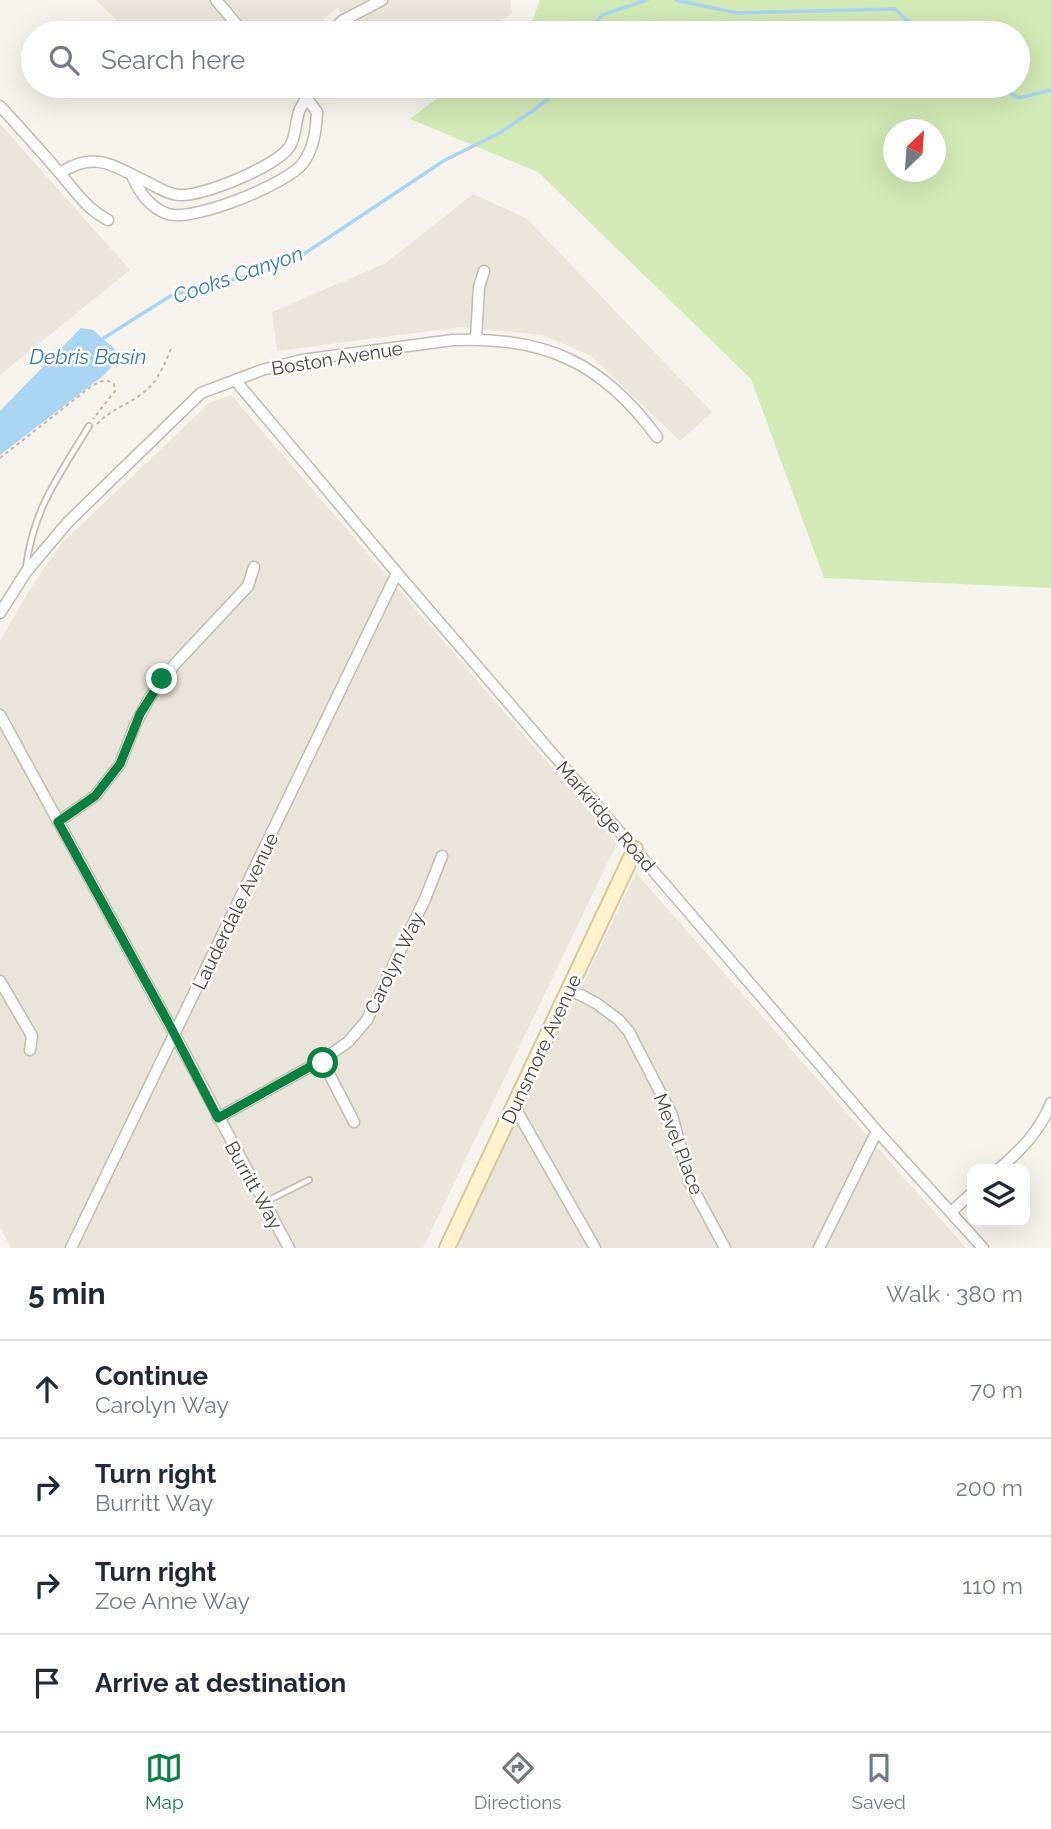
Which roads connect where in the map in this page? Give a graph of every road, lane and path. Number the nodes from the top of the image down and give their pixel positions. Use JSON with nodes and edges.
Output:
{"nodes":[{"id":1,"x":216,"y":0,"type":"edge"},
{"id":2,"x":382,"y":0,"type":"edge"},
{"id":3,"x":234,"y":21,"type":"edge"},
{"id":4,"x":342,"y":21,"type":"edge"},
{"id":5,"x":308,"y":100,"type":"joint"},
{"id":6,"x":0,"y":106,"type":"edge"},
{"id":7,"x":60,"y":173,"type":"junction"},
{"id":8,"x":132,"y":176,"type":"junction"},
{"id":9,"x":108,"y":220,"type":"dead end"},
{"id":10,"x":484,"y":271,"type":"dead end"},
{"id":11,"x":476,"y":339,"type":"junction"},
{"id":12,"x":171,"y":349,"type":"dead end"},
{"id":13,"x":234,"y":380,"type":"junction"},
{"id":14,"x":89,"y":426,"type":"junction"},
{"id":15,"x":657,"y":437,"type":"dead end"},
{"id":16,"x":0,"y":458,"type":"edge"},
{"id":17,"x":254,"y":567,"type":"dead end"},
{"id":18,"x":26,"y":572,"type":"junction"},
{"id":19,"x":397,"y":573,"type":"junction"},
{"id":20,"x":0,"y":613,"type":"edge"},
{"id":21,"x":0,"y":715,"type":"edge"},
{"id":22,"x":58,"y":822,"type":"junction"},
{"id":23,"x":635,"y":849,"type":"junction"},
{"id":24,"x":442,"y":856,"type":"dead end"},
{"id":25,"x":0,"y":981,"type":"edge"},
{"id":26,"x":569,"y":989,"type":"junction"},
{"id":27,"x":175,"y":1035,"type":"junction"},
{"id":28,"x":30,"y":1050,"type":"dead end"},
{"id":29,"x":322,"y":1060,"type":"junction"},
{"id":30,"x":1051,"y":1103,"type":"edge"},
{"id":31,"x":514,"y":1107,"type":"junction"},
{"id":32,"x":218,"y":1118,"type":"junction"},
{"id":33,"x":354,"y":1122,"type":"dead end"},
{"id":34,"x":877,"y":1131,"type":"junction"},
{"id":35,"x":1004,"y":1164,"type":"edge"},
{"id":36,"x":309,"y":1180,"type":"dead end"},
{"id":37,"x":967,"y":1198,"type":"edge"},
{"id":38,"x":264,"y":1202,"type":"junction"},
{"id":39,"x":951,"y":1212,"type":"junction"},
{"id":40,"x":71,"y":1248,"type":"edge"},
{"id":41,"x":289,"y":1248,"type":"edge"},
{"id":42,"x":447,"y":1248,"type":"edge"},
{"id":43,"x":595,"y":1248,"type":"edge"},
{"id":44,"x":725,"y":1248,"type":"edge"},
{"id":45,"x":818,"y":1248,"type":"edge"},
{"id":46,"x":983,"y":1248,"type":"edge"}],
"edges":[{"from":1,"to":3,"type":"street"},
{"from":2,"to":4,"type":"street"},
{"from":5,"to":8,"type":"street"},
{"from":5,"to":8,"type":"street"},
{"from":6,"to":7,"type":"street"},
{"from":7,"to":8,"type":"street"},
{"from":7,"to":9,"type":"street"},
{"from":10,"to":11,"type":"street"},
{"from":11,"to":13,"type":"street","name":"Boston Avenue"},
{"from":11,"to":15,"type":"street","name":"Boston Avenue"},
{"from":12,"to":14,"type":"path"},
{"from":13,"to":18,"type":"street","name":"Boston Avenue"},
{"from":13,"to":19,"type":"street","name":"Markridge Road"},
{"from":14,"to":16,"type":"path"},
{"from":14,"to":18,"type":"lane"},
{"from":17,"to":22,"type":"street"},
{"from":18,"to":20,"type":"street","name":"Boston Avenue"},
{"from":19,"to":23,"type":"street","name":"Markridge Road"},
{"from":19,"to":27,"type":"street","name":"Lauderdale Avenue"},
{"from":21,"to":22,"type":"street","name":"Burritt Way"},
{"from":22,"to":27,"type":"street","name":"Burritt Way"},
{"from":23,"to":26,"type":"street","name":"Dunsmore Avenue"},
{"from":23,"to":34,"type":"street","name":"Markridge Road"},
{"from":24,"to":29,"type":"street","name":"Carolyn Way"},
{"from":25,"to":28,"type":"street"},
{"from":26,"to":31,"type":"street","name":"Dunsmore Avenue"},
{"from":26,"to":44,"type":"street","name":"Mevel Place"},
{"from":27,"to":32,"type":"street","name":"Burritt Way"},
{"from":27,"to":40,"type":"street","name":"Lauderdale Avenue"},
{"from":29,"to":32,"type":"street","name":"Carolyn Way"},
{"from":29,"to":33,"type":"street"},
{"from":30,"to":35,"type":"street"},
{"from":31,"to":42,"type":"street","name":"Dunsmore Avenue"},
{"from":31,"to":43,"type":"street"},
{"from":32,"to":38,"type":"street","name":"Burritt Way"},
{"from":34,"to":39,"type":"street","name":"Markridge Road"},
{"from":34,"to":45,"type":"street"},
{"from":36,"to":38,"type":"lane"},
{"from":37,"to":39,"type":"street"},
{"from":38,"to":41,"type":"street","name":"Burritt Way"},
{"from":39,"to":46,"type":"street","name":"Markridge Road"}]}
